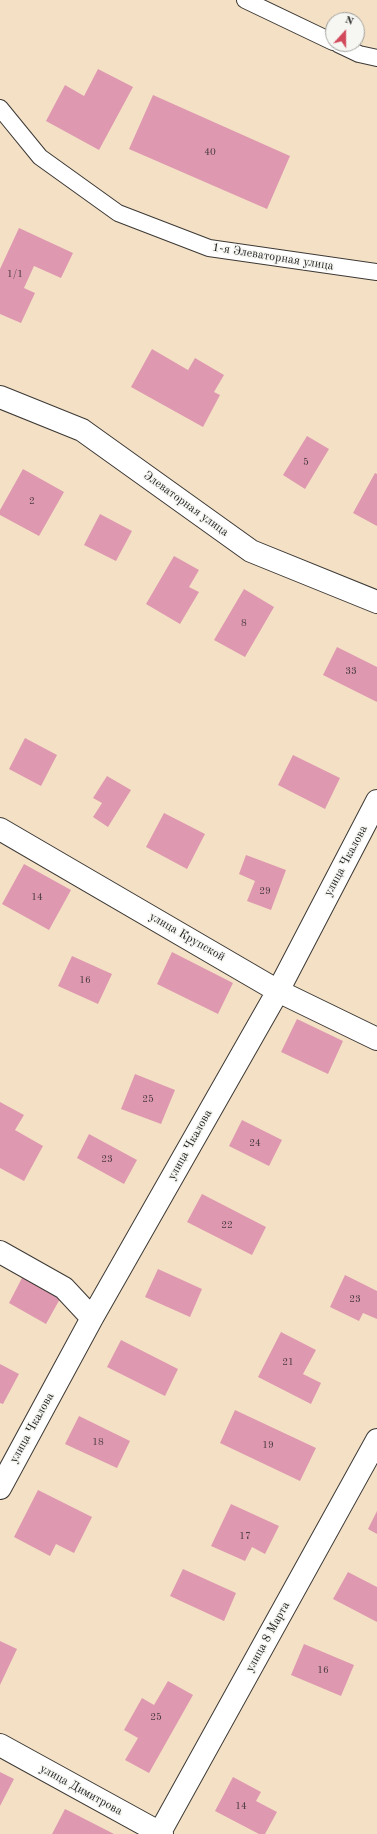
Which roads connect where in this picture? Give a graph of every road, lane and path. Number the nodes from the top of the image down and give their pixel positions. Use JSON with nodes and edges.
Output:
{"nodes":[{"id":1,"x":245,"y":0,"type":"edge"},
{"id":2,"x":325,"y":38,"type":"edge"},
{"id":3,"x":355,"y":52,"type":"edge"},
{"id":4,"x":377,"y":58,"type":"edge"},
{"id":5,"x":0,"y":108,"type":"edge"},
{"id":6,"x":377,"y":272,"type":"edge"},
{"id":7,"x":0,"y":397,"type":"edge"},
{"id":8,"x":377,"y":602,"type":"edge"},
{"id":9,"x":377,"y":801,"type":"edge"},
{"id":10,"x":0,"y":829,"type":"edge"},
{"id":11,"x":278,"y":991,"type":"junction"},
{"id":12,"x":377,"y":1039,"type":"edge"},
{"id":13,"x":0,"y":1252,"type":"edge"},
{"id":14,"x":92,"y":1318,"type":"junction"},
{"id":15,"x":377,"y":1440,"type":"edge"},
{"id":16,"x":0,"y":1488,"type":"edge"},
{"id":17,"x":0,"y":1745,"type":"edge"},
{"id":18,"x":160,"y":1834,"type":"edge"}],
"edges":[{"from":1,"to":2,"type":"lane"},
{"from":3,"to":4,"type":"lane"},
{"from":5,"to":6,"type":"lane","name":"1-я Элеваторная улица"},
{"from":7,"to":8,"type":"street","name":"Элеваторная улица"},
{"from":9,"to":11,"type":"street","name":"улица Чкалова"},
{"from":10,"to":11,"type":"street","name":"улица Крупской"},
{"from":11,"to":12,"type":"street","name":"улица Крупской"},
{"from":11,"to":14,"type":"street","name":"улица Чкалова"},
{"from":13,"to":14,"type":"street"},
{"from":14,"to":16,"type":"street","name":"улица Чкалова"},
{"from":15,"to":18,"type":"street","name":"улица 8 Марта"},
{"from":17,"to":18,"type":"street","name":"улица Димитрова"}]}
